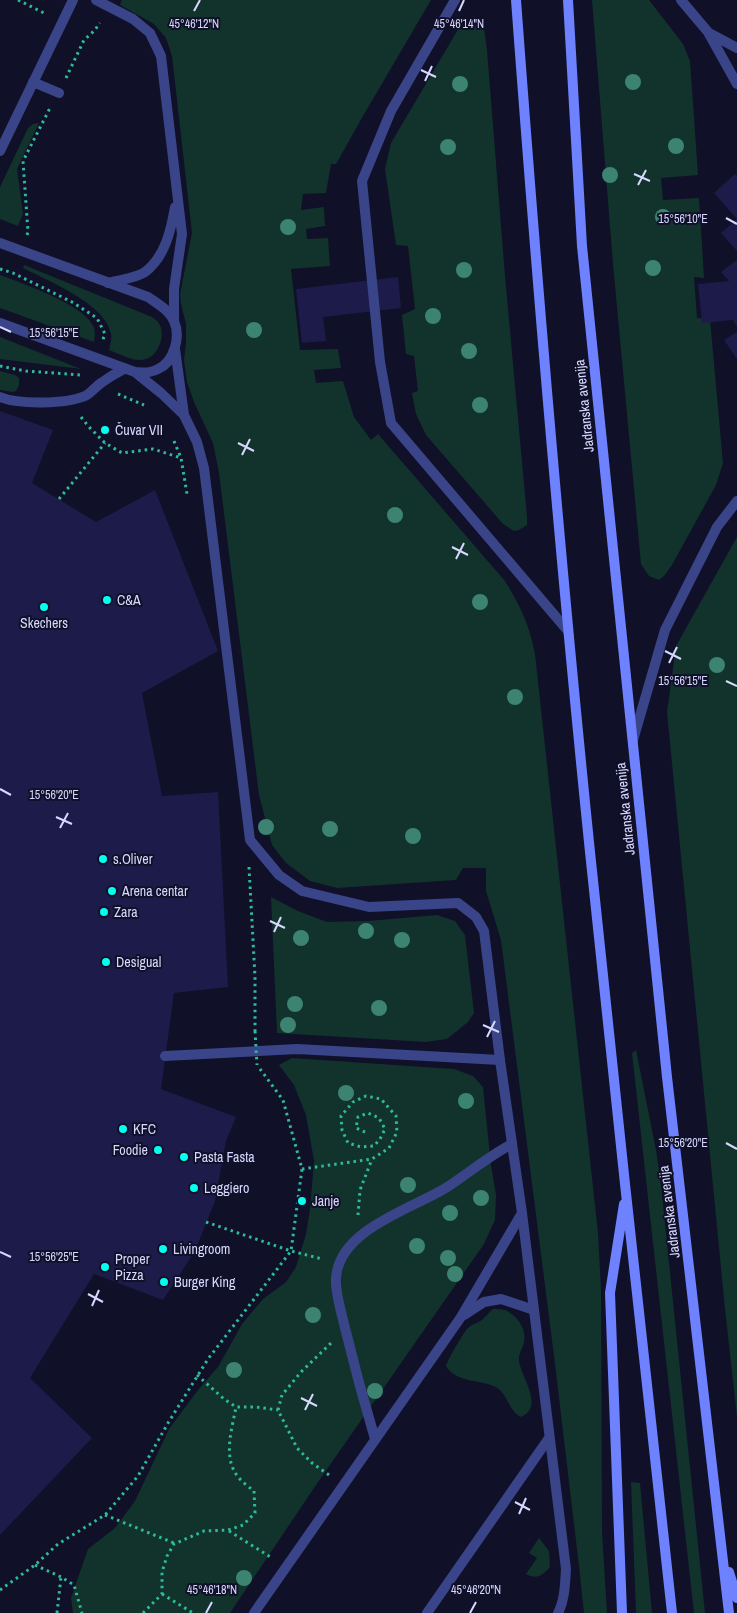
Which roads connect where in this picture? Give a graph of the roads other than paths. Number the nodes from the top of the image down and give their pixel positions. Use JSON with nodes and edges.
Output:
{"nodes":[{"id":1,"x":73,"y":0,"type":"edge"},
{"id":2,"x":96,"y":0,"type":"edge"},
{"id":3,"x":455,"y":0,"type":"edge"},
{"id":4,"x":516,"y":0,"type":"edge"},
{"id":5,"x":568,"y":0,"type":"edge"},
{"id":6,"x":681,"y":0,"type":"edge"},
{"id":7,"x":708,"y":32,"type":"junction"},
{"id":8,"x":737,"y":48,"type":"edge"},
{"id":9,"x":33,"y":82,"type":"junction"},
{"id":10,"x":737,"y":84,"type":"edge"},
{"id":11,"x":58,"y":93,"type":"road end"},
{"id":12,"x":0,"y":151,"type":"edge"},
{"id":13,"x":177,"y":199,"type":"junction"},
{"id":14,"x":0,"y":243,"type":"edge"},
{"id":15,"x":108,"y":283,"type":"junction"},
{"id":16,"x":174,"y":321,"type":"junction"},
{"id":17,"x":0,"y":323,"type":"edge"},
{"id":18,"x":175,"y":349,"type":"junction"},
{"id":19,"x":124,"y":368,"type":"junction"},
{"id":20,"x":135,"y":372,"type":"junction"},
{"id":21,"x":0,"y":397,"type":"edge"},
{"id":22,"x":184,"y":415,"type":"junction"},
{"id":23,"x":737,"y":501,"type":"edge"},
{"id":24,"x":568,"y":631,"type":"junction"},
{"id":25,"x":632,"y":744,"type":"junction"},
{"id":26,"x":165,"y":1056,"type":"dead end"},
{"id":27,"x":500,"y":1060,"type":"junction"},
{"id":28,"x":512,"y":1144,"type":"junction"},
{"id":29,"x":626,"y":1190,"type":"junction"},
{"id":30,"x":522,"y":1213,"type":"junction"},
{"id":31,"x":534,"y":1310,"type":"junction"},
{"id":32,"x":461,"y":1317,"type":"junction"},
{"id":33,"x":549,"y":1438,"type":"junction"},
{"id":34,"x":376,"y":1439,"type":"junction"},
{"id":35,"x":722,"y":1547,"type":"junction"},
{"id":36,"x":737,"y":1598,"type":"edge"},
{"id":37,"x":560,"y":1611,"type":"edge"},
{"id":38,"x":254,"y":1613,"type":"edge"},
{"id":39,"x":427,"y":1613,"type":"edge"},
{"id":40,"x":622,"y":1613,"type":"edge"},
{"id":41,"x":672,"y":1613,"type":"edge"},
{"id":42,"x":729,"y":1613,"type":"edge"}],
"edges":[{"from":1,"to":9,"type":"street"},
{"from":2,"to":13,"type":"street"},
{"from":3,"to":24,"type":"street"},
{"from":4,"to":24,"type":"main road"},
{"from":5,"to":25,"type":"main road","name":"Jadranska avenija"},
{"from":6,"to":7,"type":"street"},
{"from":7,"to":8,"type":"street"},
{"from":7,"to":10,"type":"street"},
{"from":9,"to":11,"type":"street"},
{"from":9,"to":12,"type":"street"},
{"from":13,"to":15,"type":"street"},
{"from":13,"to":16,"type":"street"},
{"from":14,"to":15,"type":"street"},
{"from":15,"to":16,"type":"street"},
{"from":16,"to":18,"type":"street"},
{"from":17,"to":19,"type":"street"},
{"from":18,"to":20,"type":"street"},
{"from":18,"to":22,"type":"street"},
{"from":19,"to":20,"type":"street"},
{"from":19,"to":21,"type":"street"},
{"from":20,"to":22,"type":"street"},
{"from":22,"to":27,"type":"street"},
{"from":23,"to":25,"type":"street"},
{"from":24,"to":29,"type":"main road"},
{"from":25,"to":35,"type":"main road","name":"Jadranska avenija"},
{"from":26,"to":27,"type":"street"},
{"from":27,"to":28,"type":"street"},
{"from":28,"to":30,"type":"street"},
{"from":28,"to":34,"type":"street"},
{"from":29,"to":40,"type":"main road"},
{"from":29,"to":41,"type":"main road"},
{"from":30,"to":31,"type":"street"},
{"from":30,"to":32,"type":"street"},
{"from":31,"to":32,"type":"street"},
{"from":31,"to":33,"type":"street"},
{"from":32,"to":34,"type":"street"},
{"from":33,"to":37,"type":"street"},
{"from":33,"to":39,"type":"street"},
{"from":34,"to":38,"type":"street"},
{"from":35,"to":36,"type":"main road"},
{"from":35,"to":42,"type":"main road","name":"Jadranska avenija"}]}
